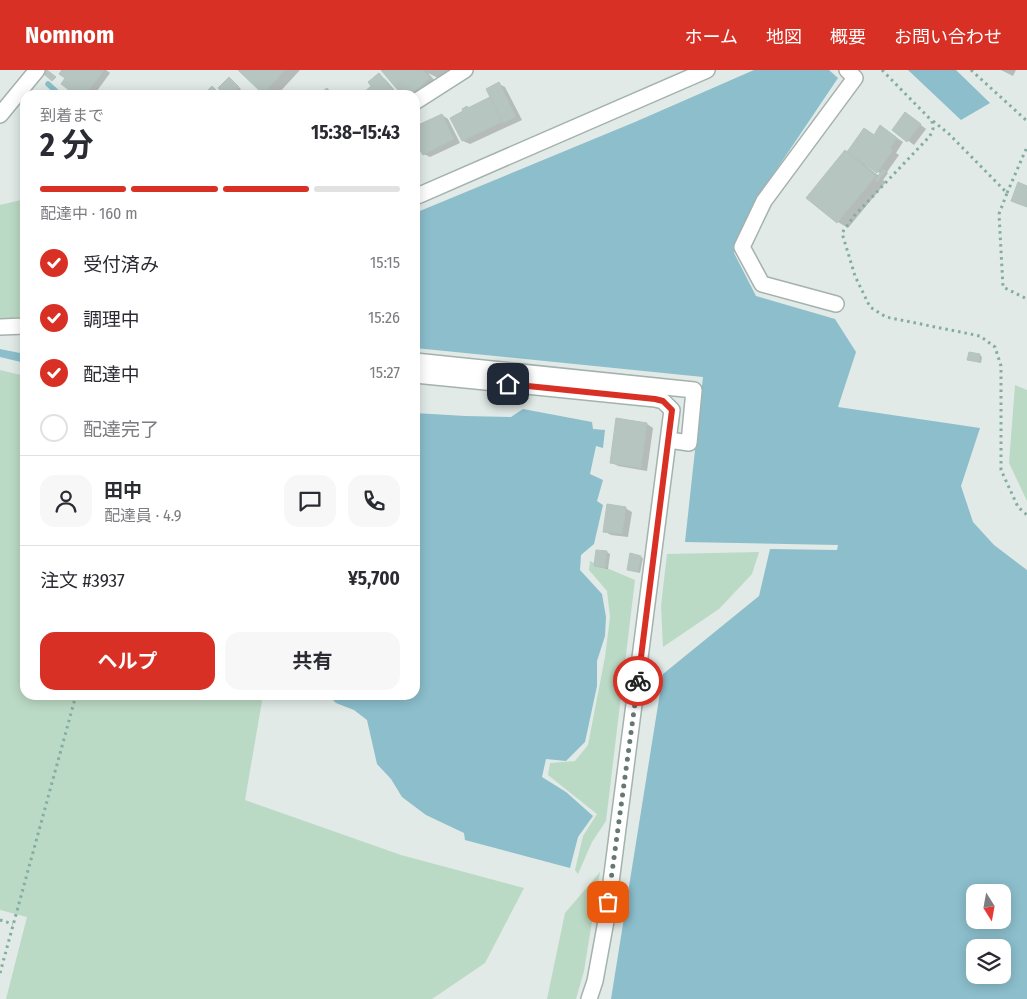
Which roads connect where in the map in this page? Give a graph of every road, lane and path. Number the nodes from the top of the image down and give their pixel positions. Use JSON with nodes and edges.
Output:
{"nodes":[{"id":1,"x":38,"y":70,"type":"edge"},
{"id":2,"x":465,"y":70,"type":"edge"},
{"id":3,"x":707,"y":70,"type":"edge"},
{"id":4,"x":847,"y":70,"type":"edge"},
{"id":5,"x":882,"y":70,"type":"edge"},
{"id":6,"x":971,"y":70,"type":"edge"},
{"id":7,"x":21,"y":90,"type":"edge"},
{"id":8,"x":20,"y":91,"type":"edge"},
{"id":9,"x":420,"y":99,"type":"edge"},
{"id":10,"x":0,"y":115,"type":"edge"},
{"id":11,"x":932,"y":121,"type":"junction"},
{"id":12,"x":1027,"y":121,"type":"edge"},
{"id":13,"x":1027,"y":147,"type":"edge"},
{"id":14,"x":1008,"y":193,"type":"junction"},
{"id":15,"x":420,"y":195,"type":"edge"},
{"id":16,"x":1027,"y":299,"type":"edge"},
{"id":17,"x":836,"y":304,"type":"dead end"},
{"id":18,"x":20,"y":326,"type":"edge"},
{"id":19,"x":0,"y":327,"type":"edge"},
{"id":20,"x":420,"y":362,"type":"edge"},
{"id":21,"x":420,"y":376,"type":"edge"},
{"id":22,"x":669,"y":440,"type":"junction"},
{"id":23,"x":1027,"y":515,"type":"edge"},
{"id":24,"x":75,"y":700,"type":"edge"},
{"id":25,"x":0,"y":920,"type":"edge"},
{"id":26,"x":13,"y":924,"type":"junction"},
{"id":27,"x":0,"y":974,"type":"edge"},
{"id":28,"x":589,"y":999,"type":"edge"}],
"edges":[{"from":1,"to":7,"type":"street"},
{"from":2,"to":9,"type":"street"},
{"from":3,"to":15,"type":"street"},
{"from":4,"to":17,"type":"street"},
{"from":5,"to":11,"type":"path"},
{"from":6,"to":12,"type":"path"},
{"from":8,"to":10,"type":"street"},
{"from":11,"to":14,"type":"path"},
{"from":11,"to":23,"type":"path"},
{"from":13,"to":14,"type":"path"},
{"from":14,"to":16,"type":"path"},
{"from":18,"to":19,"type":"street"},
{"from":20,"to":22,"type":"street"},
{"from":21,"to":22,"type":"street"},
{"from":22,"to":28,"type":"street"},
{"from":24,"to":26,"type":"path"},
{"from":25,"to":26,"type":"path"},
{"from":26,"to":27,"type":"path"}]}
